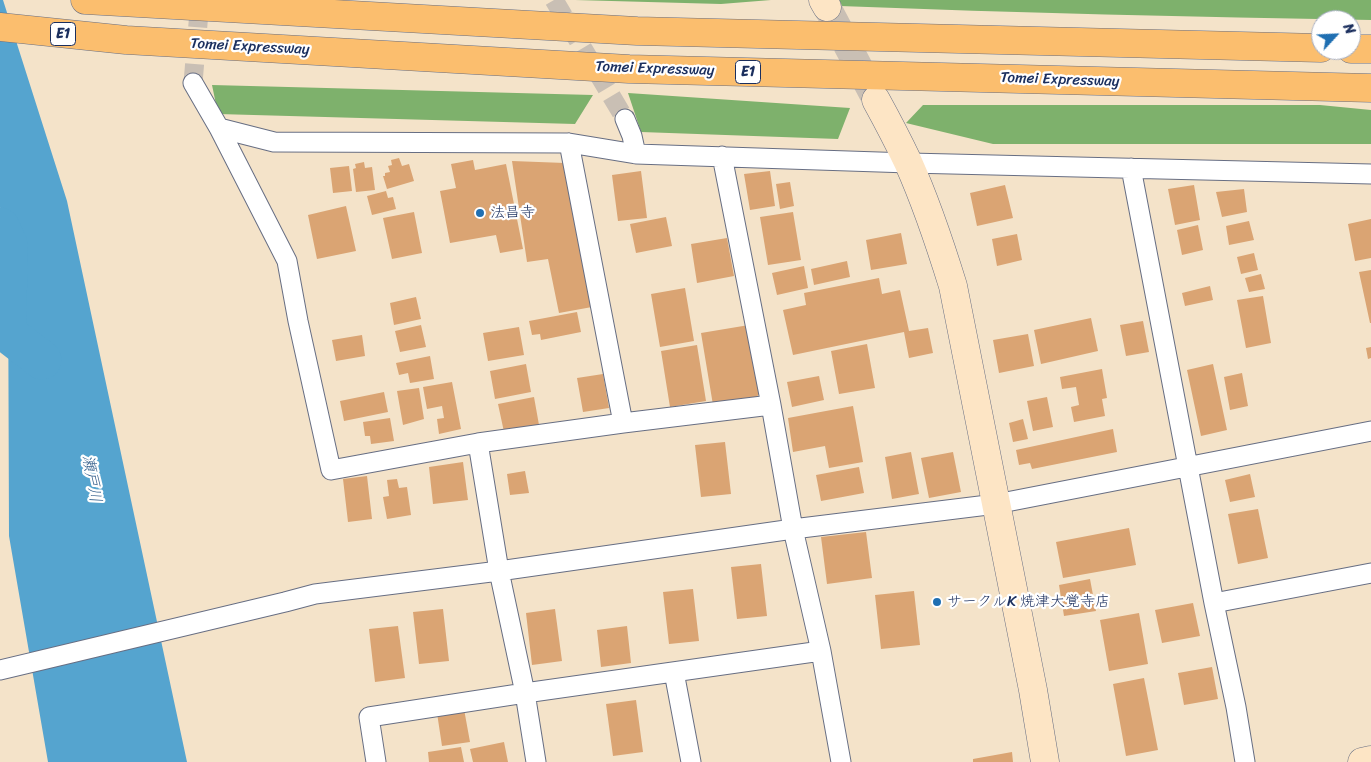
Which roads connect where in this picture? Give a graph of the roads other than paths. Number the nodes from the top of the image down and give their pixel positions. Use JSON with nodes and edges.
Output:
{"nodes":[{"id":1,"x":85,"y":0,"type":"edge"},
{"id":2,"x":0,"y":27,"type":"edge"},
{"id":3,"x":1311,"y":48,"type":"edge"},
{"id":4,"x":193,"y":83,"type":"tunnel mouth"},
{"id":5,"x":1371,"y":88,"type":"edge"},
{"id":6,"x":876,"y":100,"type":"tunnel mouth"},
{"id":7,"x":625,"y":119,"type":"tunnel mouth"},
{"id":8,"x":219,"y":128,"type":"junction"},
{"id":9,"x":569,"y":143,"type":"junction"},
{"id":10,"x":636,"y":154,"type":"junction"},
{"id":11,"x":722,"y":156,"type":"junction"},
{"id":12,"x":908,"y":163,"type":"junction"},
{"id":13,"x":1131,"y":168,"type":"junction"},
{"id":14,"x":1371,"y":174,"type":"edge"},
{"id":15,"x":771,"y":405,"type":"junction"},
{"id":16,"x":623,"y":423,"type":"junction"},
{"id":17,"x":1371,"y":431,"type":"edge"},
{"id":18,"x":478,"y":443,"type":"junction"},
{"id":19,"x":1189,"y":466,"type":"junction"},
{"id":20,"x":996,"y":504,"type":"junction"},
{"id":21,"x":793,"y":530,"type":"junction"},
{"id":22,"x":500,"y":571,"type":"junction"},
{"id":23,"x":1371,"y":574,"type":"edge"},
{"id":24,"x":1214,"y":604,"type":"junction"},
{"id":25,"x":820,"y":651,"type":"junction"},
{"id":26,"x":0,"y":670,"type":"edge"},
{"id":27,"x":674,"y":672,"type":"junction"},
{"id":28,"x":525,"y":693,"type":"junction"},
{"id":29,"x":1371,"y":760,"type":"edge"},
{"id":30,"x":376,"y":762,"type":"edge"},
{"id":31,"x":536,"y":762,"type":"edge"},
{"id":32,"x":691,"y":762,"type":"edge"},
{"id":33,"x":841,"y":762,"type":"edge"},
{"id":34,"x":1045,"y":762,"type":"edge"},
{"id":35,"x":1245,"y":762,"type":"edge"},
{"id":36,"x":1362,"y":762,"type":"edge"}],
"edges":[{"from":1,"to":3,"type":"highway"},
{"from":2,"to":5,"type":"highway","name":"Tomei Expressway","number":"E1"},
{"from":4,"to":8,"type":"street"},
{"from":6,"to":12,"type":"street"},
{"from":7,"to":10,"type":"street"},
{"from":8,"to":9,"type":"street"},
{"from":8,"to":18,"type":"street"},
{"from":9,"to":10,"type":"street"},
{"from":9,"to":16,"type":"street"},
{"from":10,"to":11,"type":"street"},
{"from":11,"to":12,"type":"street"},
{"from":11,"to":15,"type":"street"},
{"from":12,"to":13,"type":"street"},
{"from":12,"to":20,"type":"street"},
{"from":13,"to":14,"type":"street"},
{"from":13,"to":19,"type":"street"},
{"from":15,"to":16,"type":"street"},
{"from":15,"to":21,"type":"street"},
{"from":16,"to":18,"type":"street"},
{"from":17,"to":19,"type":"street"},
{"from":18,"to":22,"type":"street"},
{"from":19,"to":20,"type":"street"},
{"from":19,"to":24,"type":"street"},
{"from":20,"to":21,"type":"street"},
{"from":20,"to":34,"type":"street"},
{"from":21,"to":22,"type":"street"},
{"from":21,"to":25,"type":"street"},
{"from":22,"to":26,"type":"street"},
{"from":22,"to":28,"type":"street"},
{"from":23,"to":24,"type":"street"},
{"from":24,"to":35,"type":"street"},
{"from":25,"to":27,"type":"street"},
{"from":25,"to":33,"type":"street"},
{"from":27,"to":28,"type":"street"},
{"from":27,"to":32,"type":"street"},
{"from":28,"to":30,"type":"street"},
{"from":28,"to":31,"type":"street"},
{"from":29,"to":36,"type":"street"}]}
